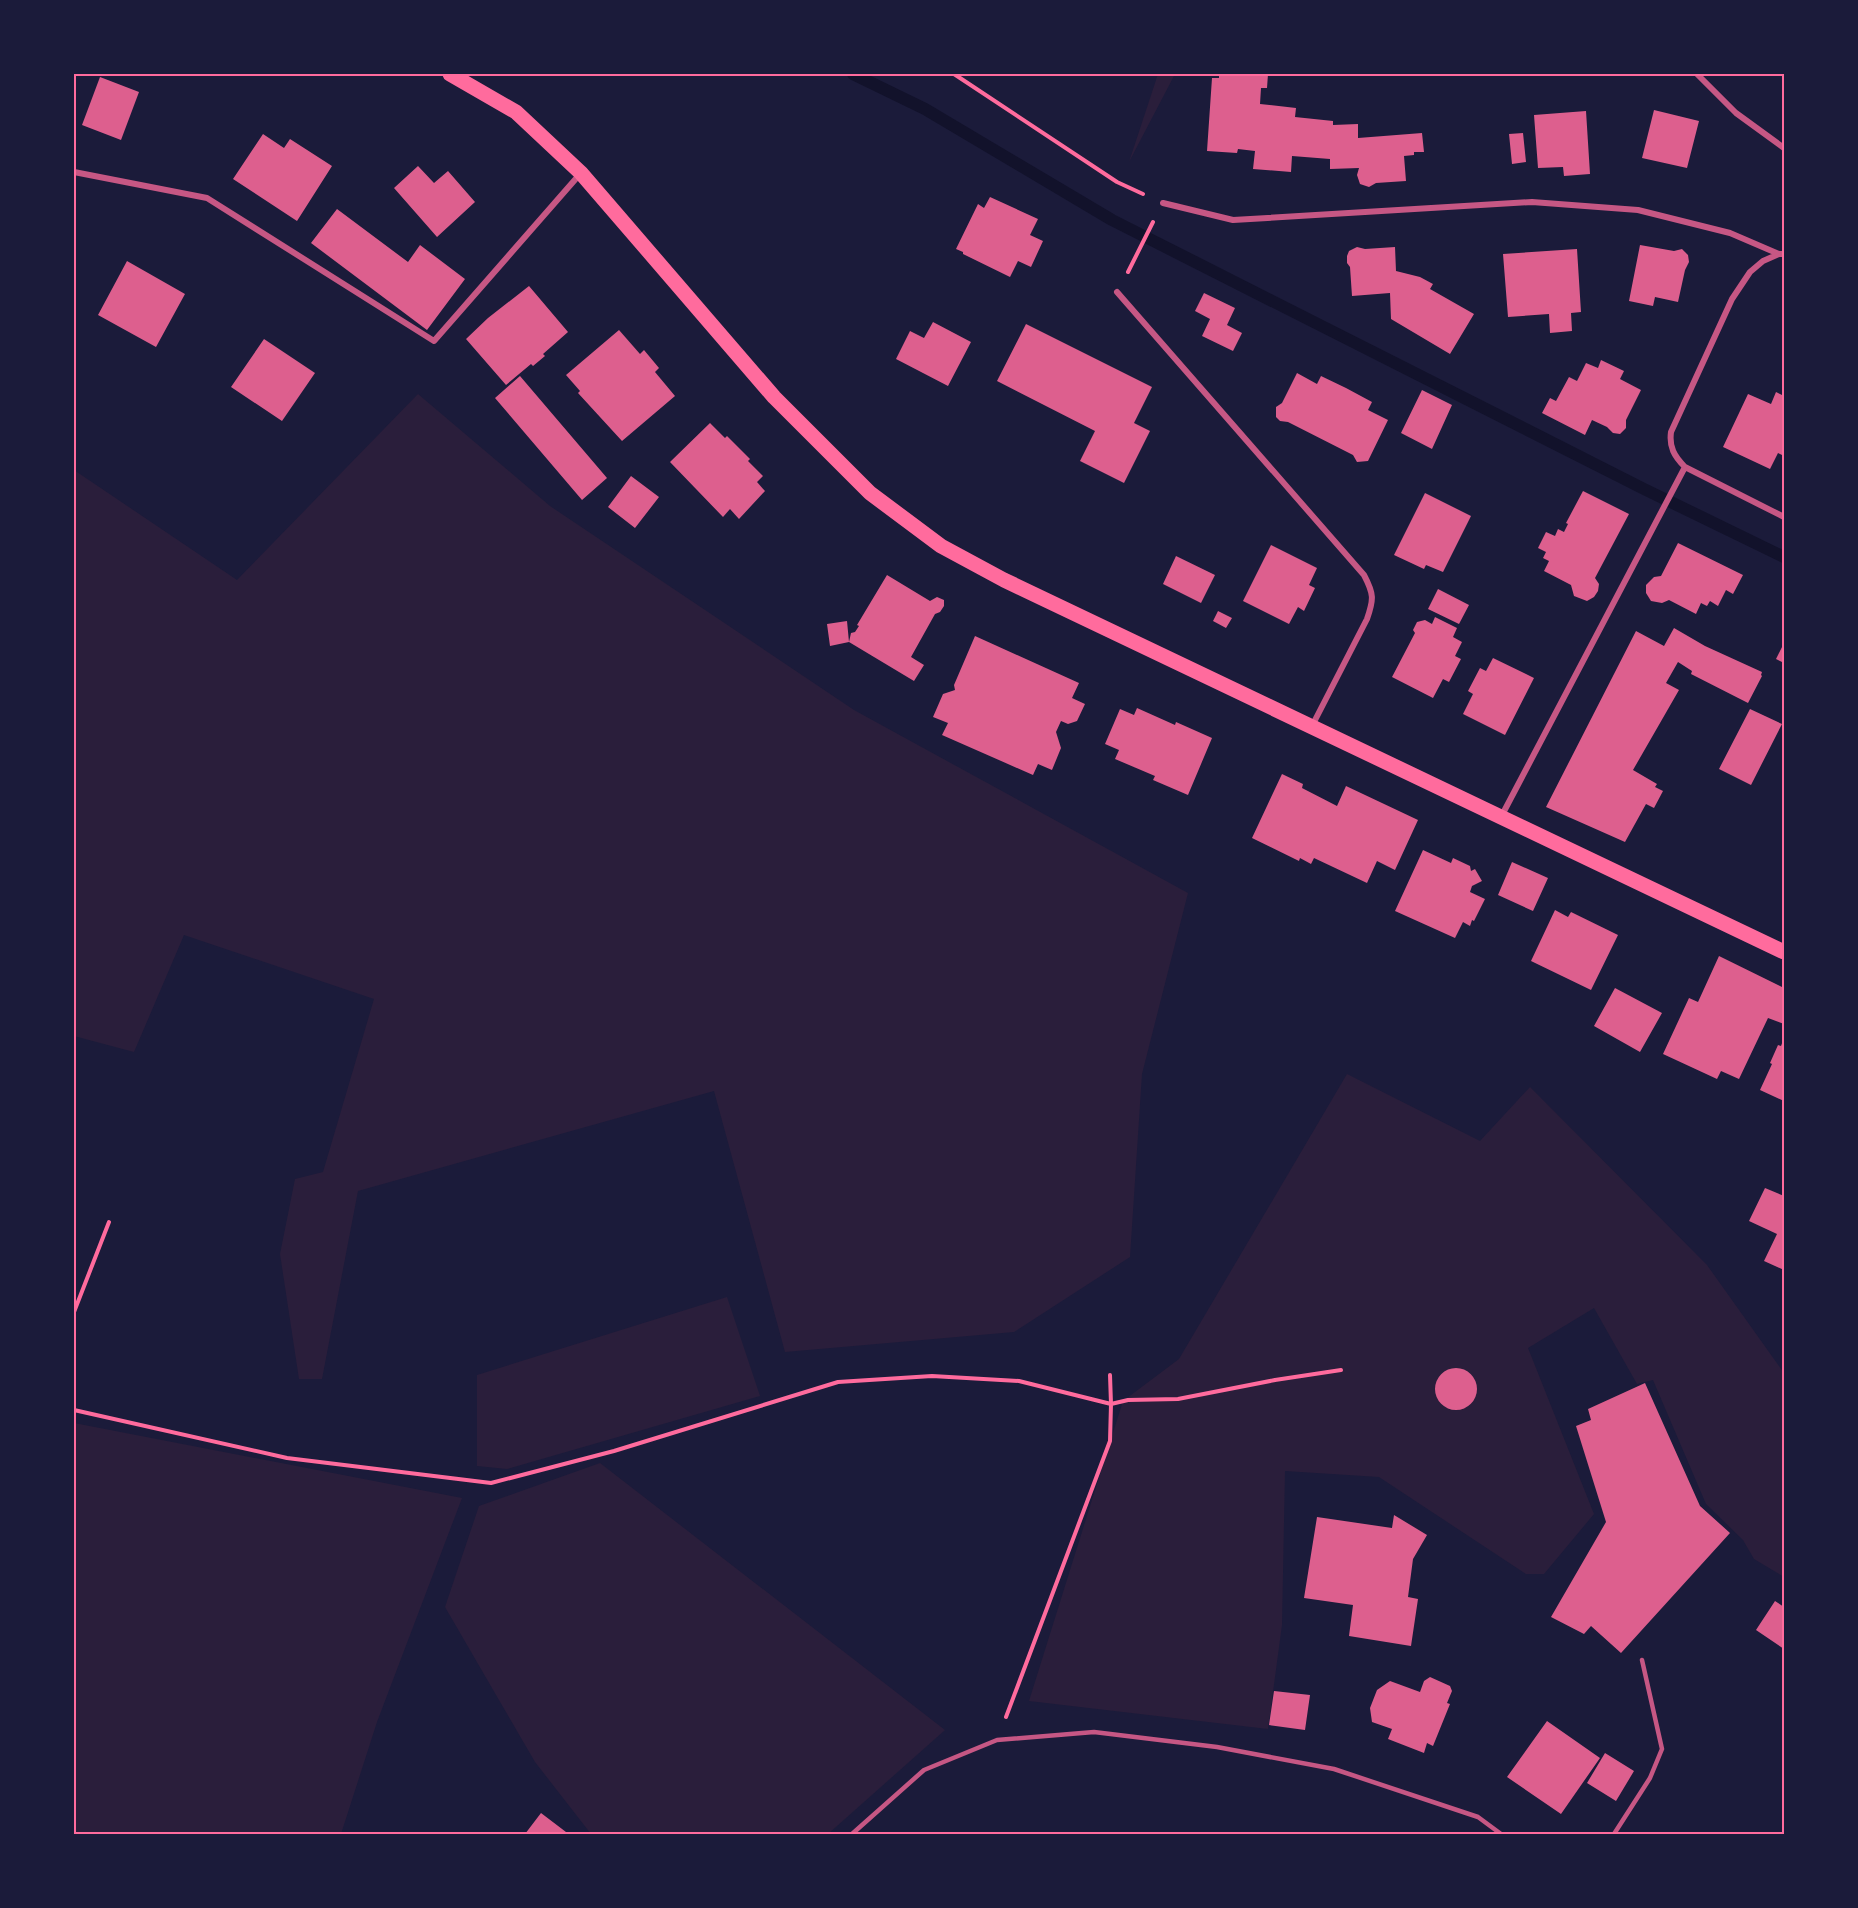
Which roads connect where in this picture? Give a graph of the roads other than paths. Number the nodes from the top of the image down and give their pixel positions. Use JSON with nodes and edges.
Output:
{"nodes":[{"id":1,"x":450,"y":74,"type":"edge"},
{"id":2,"x":1697,"y":74,"type":"edge"},
{"id":3,"x":1785,"y":148,"type":"edge"},
{"id":4,"x":74,"y":172,"type":"edge"},
{"id":5,"x":581,"y":174,"type":"junction"},
{"id":6,"x":1163,"y":203,"type":"road end"},
{"id":7,"x":1782,"y":254,"type":"edge"},
{"id":8,"x":1118,"y":292,"type":"road end"},
{"id":9,"x":1685,"y":467,"type":"junction"},
{"id":10,"x":1785,"y":517,"type":"edge"},
{"id":11,"x":1312,"y":727,"type":"junction"},
{"id":12,"x":1501,"y":818,"type":"junction"},
{"id":13,"x":1785,"y":952,"type":"edge"},
{"id":14,"x":1642,"y":1660,"type":"dead end"},
{"id":15,"x":852,"y":1834,"type":"edge"},
{"id":16,"x":1501,"y":1834,"type":"edge"},
{"id":17,"x":1614,"y":1834,"type":"edge"}],
"edges":[{"from":1,"to":5,"type":"main road"},
{"from":2,"to":3,"type":"street"},
{"from":4,"to":5,"type":"street"},
{"from":5,"to":11,"type":"main road"},
{"from":6,"to":7,"type":"street"},
{"from":7,"to":9,"type":"street"},
{"from":8,"to":11,"type":"street"},
{"from":9,"to":10,"type":"street"},
{"from":9,"to":12,"type":"street"},
{"from":11,"to":12,"type":"main road"},
{"from":12,"to":13,"type":"main road"},
{"from":14,"to":17,"type":"lane"},
{"from":15,"to":16,"type":"lane"}]}
